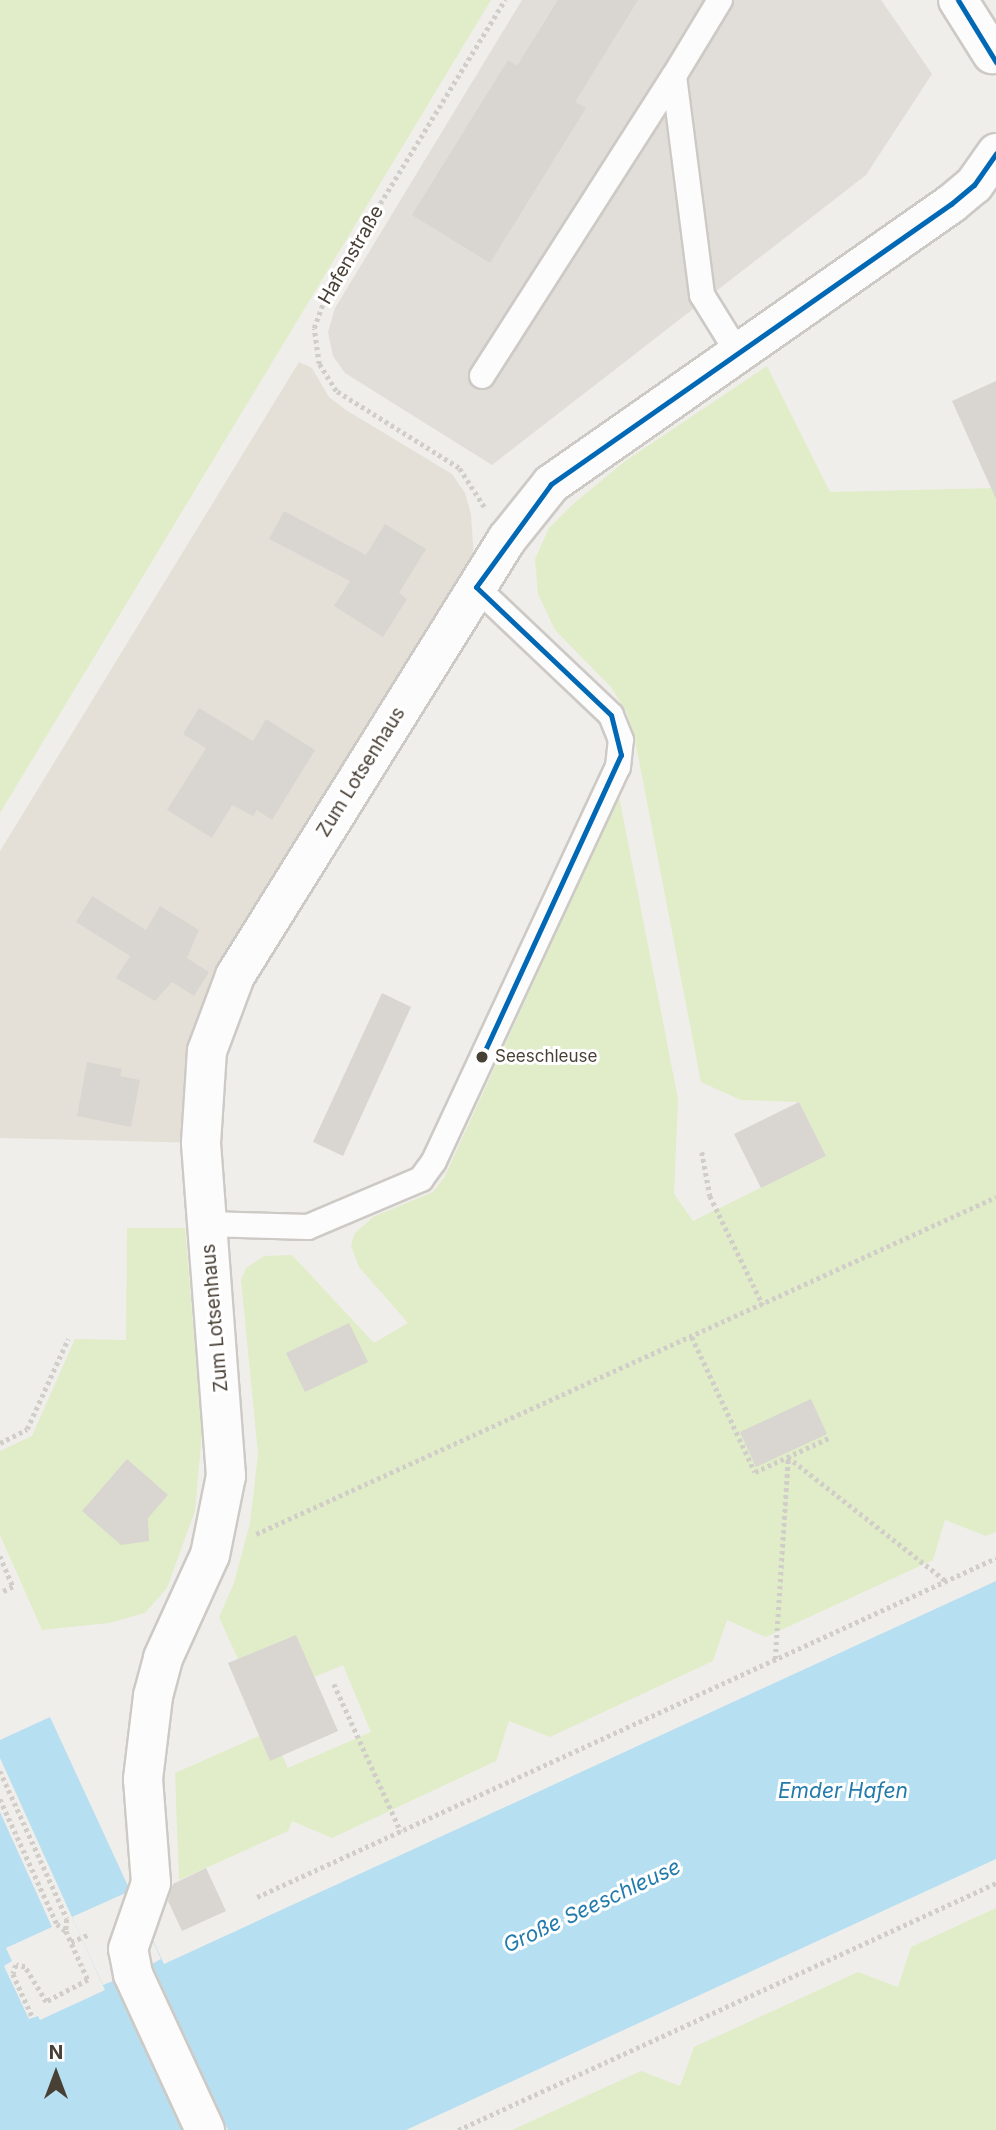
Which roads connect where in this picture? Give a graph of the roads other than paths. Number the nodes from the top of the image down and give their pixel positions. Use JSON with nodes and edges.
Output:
{"nodes":[{"id":1,"x":720,"y":0,"type":"edge"},
{"id":2,"x":958,"y":0,"type":"edge"},
{"id":3,"x":995,"y":58,"type":"edge"},
{"id":4,"x":674,"y":76,"type":"junction"},
{"id":5,"x":996,"y":153,"type":"edge"},
{"id":6,"x":738,"y":353,"type":"junction"},
{"id":7,"x":482,"y":376,"type":"dead end"},
{"id":8,"x":476,"y":587,"type":"junction"},
{"id":9,"x":206,"y":1224,"type":"junction"},
{"id":10,"x":205,"y":2130,"type":"edge"}],
"edges":[{"from":1,"to":4,"type":"lane"},
{"from":2,"to":3,"type":"street"},
{"from":4,"to":6,"type":"lane"},
{"from":4,"to":7,"type":"lane"},
{"from":5,"to":6,"type":"street","name":"Zum Lotsenhaus"},
{"from":6,"to":8,"type":"street","name":"Zum Lotsenhaus"},
{"from":8,"to":9,"type":"street","name":"Zum Lotsenhaus"},
{"from":8,"to":9,"type":"lane"},
{"from":9,"to":10,"type":"street","name":"Zum Lotsenhaus"}]}
